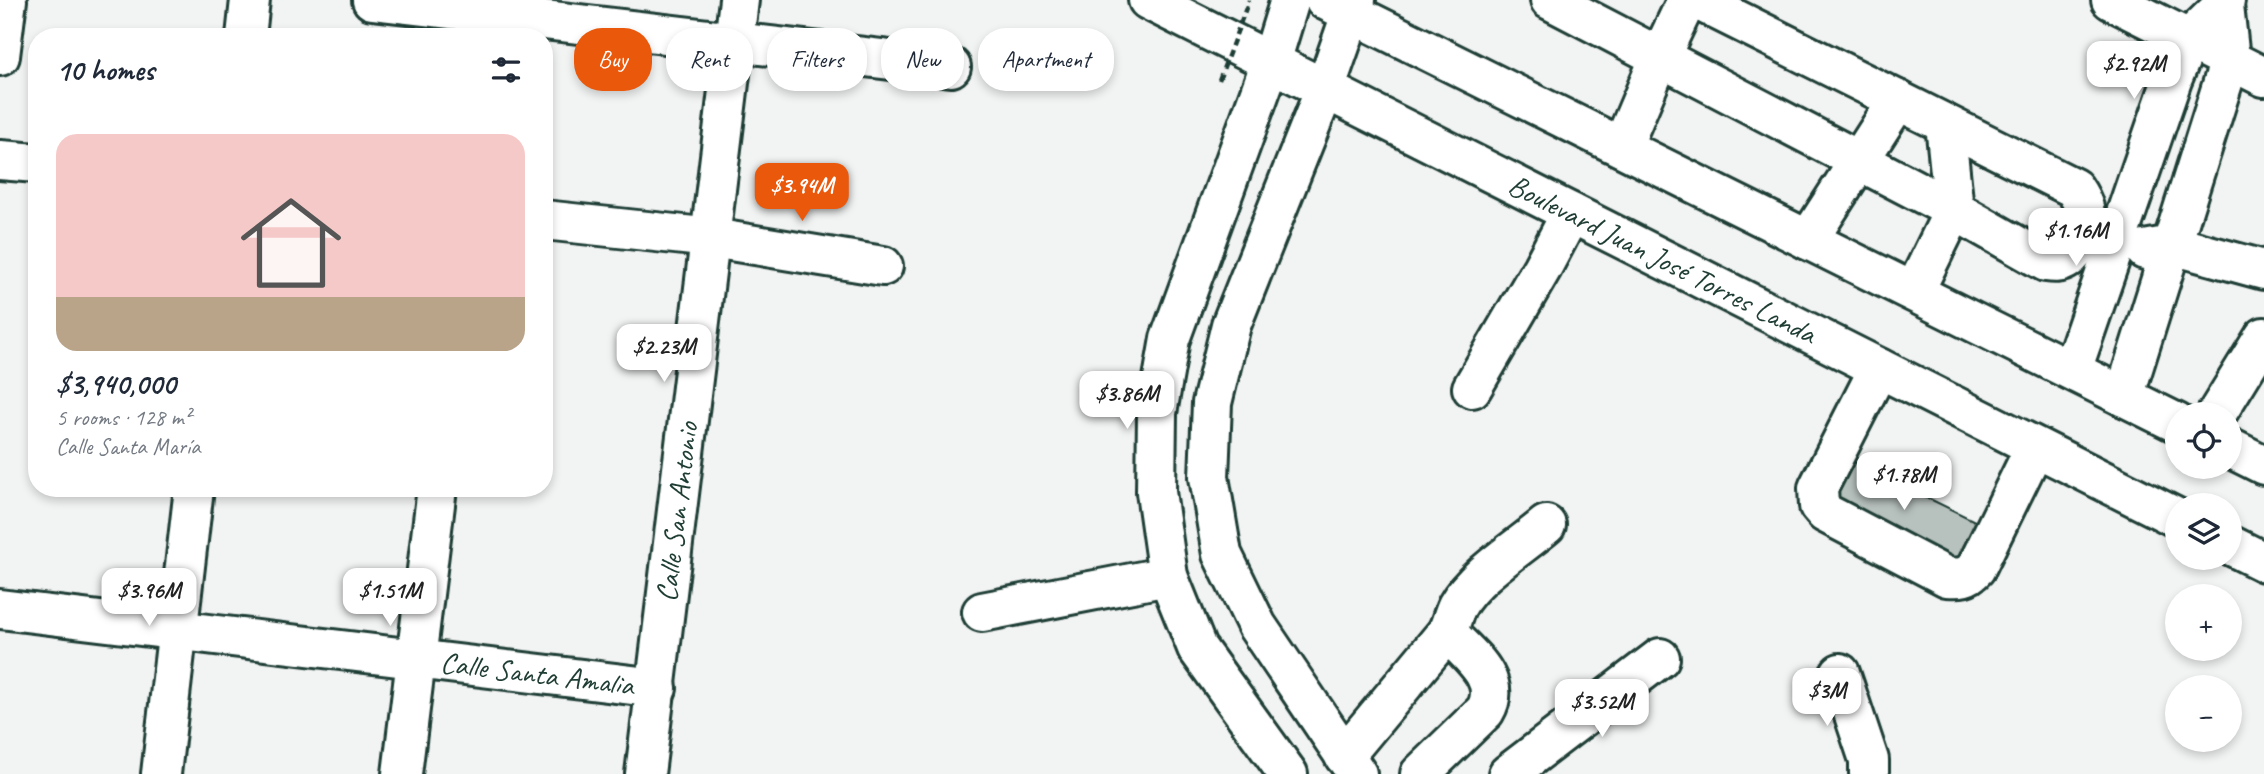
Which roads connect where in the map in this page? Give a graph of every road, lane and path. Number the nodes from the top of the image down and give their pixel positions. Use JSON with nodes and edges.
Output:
{"nodes":[{"id":1,"x":6,"y":0,"type":"edge"},
{"id":2,"x":250,"y":0,"type":"edge"},
{"id":3,"x":372,"y":0,"type":"edge"},
{"id":4,"x":739,"y":0,"type":"edge"},
{"id":5,"x":1148,"y":0,"type":"edge"},
{"id":6,"x":1249,"y":0,"type":"edge"},
{"id":7,"x":1290,"y":0,"type":"edge"},
{"id":8,"x":1550,"y":0,"type":"edge"},
{"id":9,"x":1687,"y":0,"type":"edge"},
{"id":10,"x":1697,"y":0,"type":"edge"},
{"id":11,"x":2111,"y":0,"type":"edge"},
{"id":12,"x":2225,"y":3,"type":"edge"},
{"id":13,"x":1344,"y":4,"type":"edge"},
{"id":14,"x":495,"y":17,"type":"edge"},
{"id":15,"x":247,"y":28,"type":"edge"},
{"id":16,"x":736,"y":28,"type":"edge"},
{"id":17,"x":666,"y":34,"type":"edge"},
{"id":18,"x":2189,"y":39,"type":"junction"},
{"id":19,"x":753,"y":43,"type":"edge"},
{"id":20,"x":0,"y":56,"type":"edge"},
{"id":21,"x":1660,"y":57,"type":"junction"},
{"id":22,"x":881,"y":59,"type":"edge"},
{"id":23,"x":2230,"y":60,"type":"junction"},
{"id":24,"x":1271,"y":62,"type":"junction"},
{"id":25,"x":2264,"y":77,"type":"edge"},
{"id":26,"x":1219,"y":80,"type":"dead end"},
{"id":27,"x":1325,"y":89,"type":"junction"},
{"id":28,"x":729,"y":91,"type":"edge"},
{"id":29,"x":1898,"y":100,"type":"junction"},
{"id":30,"x":1945,"y":124,"type":"junction"},
{"id":31,"x":1622,"y":147,"type":"junction"},
{"id":32,"x":0,"y":160,"type":"edge"},
{"id":33,"x":1860,"y":161,"type":"junction"},
{"id":34,"x":28,"y":162,"type":"edge"},
{"id":35,"x":1954,"y":209,"type":"junction"},
{"id":36,"x":1571,"y":213,"type":"junction"},
{"id":37,"x":553,"y":221,"type":"edge"},
{"id":38,"x":712,"y":238,"type":"junction"},
{"id":39,"x":1808,"y":240,"type":"junction"},
{"id":40,"x":2172,"y":245,"type":"junction"},
{"id":41,"x":2112,"y":256,"type":"junction"},
{"id":42,"x":883,"y":266,"type":"dead end"},
{"id":43,"x":2264,"y":270,"type":"edge"},
{"id":44,"x":1914,"y":292,"type":"junction"},
{"id":45,"x":2264,"y":337,"type":"edge"},
{"id":46,"x":1879,"y":368,"type":"junction"},
{"id":47,"x":2072,"y":370,"type":"junction"},
{"id":48,"x":1472,"y":388,"type":"dead end"},
{"id":49,"x":2124,"y":397,"type":"junction"},
{"id":50,"x":2224,"y":402,"type":"edge"},
{"id":51,"x":2165,"y":417,"type":"edge"},
{"id":52,"x":2035,"y":447,"type":"junction"},
{"id":53,"x":193,"y":497,"type":"edge"},
{"id":54,"x":435,"y":497,"type":"edge"},
{"id":55,"x":2165,"y":512,"type":"edge"},
{"id":56,"x":1546,"y":526,"type":"dead end"},
{"id":57,"x":2242,"y":551,"type":"edge"},
{"id":58,"x":2264,"y":562,"type":"edge"},
{"id":59,"x":1168,"y":576,"type":"junction"},
{"id":60,"x":0,"y":610,"type":"edge"},
{"id":61,"x":982,"y":612,"type":"dead end"},
{"id":62,"x":179,"y":630,"type":"junction"},
{"id":63,"x":1447,"y":632,"type":"junction"},
{"id":64,"x":1660,"y":658,"type":"dead end"},
{"id":65,"x":416,"y":661,"type":"junction"},
{"id":66,"x":1840,"y":673,"type":"dead end"},
{"id":67,"x":657,"y":688,"type":"junction"},
{"id":68,"x":1351,"y":765,"type":"edge"},
{"id":69,"x":161,"y":774,"type":"edge"},
{"id":70,"x":402,"y":774,"type":"edge"},
{"id":71,"x":645,"y":774,"type":"edge"},
{"id":72,"x":1288,"y":774,"type":"edge"},
{"id":73,"x":1420,"y":774,"type":"edge"},
{"id":74,"x":1508,"y":774,"type":"edge"},
{"id":75,"x":1869,"y":774,"type":"edge"}],
"edges":[{"from":1,"to":20,"type":"street"},
{"from":2,"to":15,"type":"street"},
{"from":3,"to":14,"type":"street"},
{"from":4,"to":16,"type":"street","name":"Calle San Antonio"},
{"from":5,"to":24,"type":"street","name":"Boulevard Juan José Torres Landa"},
{"from":6,"to":26,"type":"path","bridge":true},
{"from":7,"to":24,"type":"street"},
{"from":8,"to":21,"type":"street"},
{"from":9,"to":21,"type":"street"},
{"from":10,"to":29,"type":"street"},
{"from":11,"to":18,"type":"street"},
{"from":12,"to":18,"type":"street"},
{"from":12,"to":23,"type":"street"},
{"from":13,"to":27,"type":"street"},
{"from":13,"to":31,"type":"street"},
{"from":14,"to":17,"type":"street"},
{"from":18,"to":23,"type":"street"},
{"from":18,"to":41,"type":"street"},
{"from":19,"to":22,"type":"street"},
{"from":21,"to":31,"type":"street"},
{"from":21,"to":33,"type":"street"},
{"from":23,"to":25,"type":"street"},
{"from":23,"to":40,"type":"street"},
{"from":24,"to":27,"type":"street","name":"Boulevard Juan José Torres Landa"},
{"from":24,"to":59,"type":"street"},
{"from":27,"to":36,"type":"street","name":"Boulevard Juan José Torres Landa"},
{"from":27,"to":68,"type":"street"},
{"from":28,"to":38,"type":"street","name":"Calle San Antonio"},
{"from":29,"to":30,"type":"street"},
{"from":29,"to":33,"type":"street"},
{"from":30,"to":35,"type":"street"},
{"from":30,"to":35,"type":"street"},
{"from":31,"to":39,"type":"street"},
{"from":32,"to":34,"type":"street"},
{"from":33,"to":35,"type":"street"},
{"from":33,"to":39,"type":"street"},
{"from":35,"to":44,"type":"street"},
{"from":36,"to":46,"type":"street","name":"Boulevard Juan José Torres Landa"},
{"from":36,"to":48,"type":"street"},
{"from":37,"to":38,"type":"street"},
{"from":38,"to":42,"type":"street"},
{"from":38,"to":67,"type":"street","name":"Calle San Antonio"},
{"from":39,"to":44,"type":"street"},
{"from":40,"to":41,"type":"street"},
{"from":40,"to":43,"type":"street"},
{"from":40,"to":49,"type":"street"},
{"from":41,"to":47,"type":"street"},
{"from":44,"to":47,"type":"street"},
{"from":45,"to":50,"type":"street"},
{"from":46,"to":52,"type":"street","name":"Boulevard Juan José Torres Landa"},
{"from":46,"to":52,"type":"street"},
{"from":47,"to":49,"type":"street"},
{"from":49,"to":51,"type":"street"},
{"from":52,"to":55,"type":"street","name":"Boulevard Juan José Torres Landa"},
{"from":53,"to":62,"type":"street"},
{"from":54,"to":65,"type":"street"},
{"from":56,"to":63,"type":"street"},
{"from":57,"to":58,"type":"street"},
{"from":59,"to":61,"type":"street"},
{"from":59,"to":72,"type":"street"},
{"from":60,"to":62,"type":"street","name":"Calle Santa Amalia"},
{"from":62,"to":65,"type":"street","name":"Calle Santa Amalia"},
{"from":62,"to":69,"type":"street"},
{"from":63,"to":68,"type":"street"},
{"from":63,"to":73,"type":"street"},
{"from":64,"to":74,"type":"street"},
{"from":65,"to":67,"type":"street","name":"Calle Santa Amalia"},
{"from":65,"to":70,"type":"street"},
{"from":66,"to":75,"type":"street"},
{"from":67,"to":71,"type":"street","name":"Calle San Antonio"}]}
